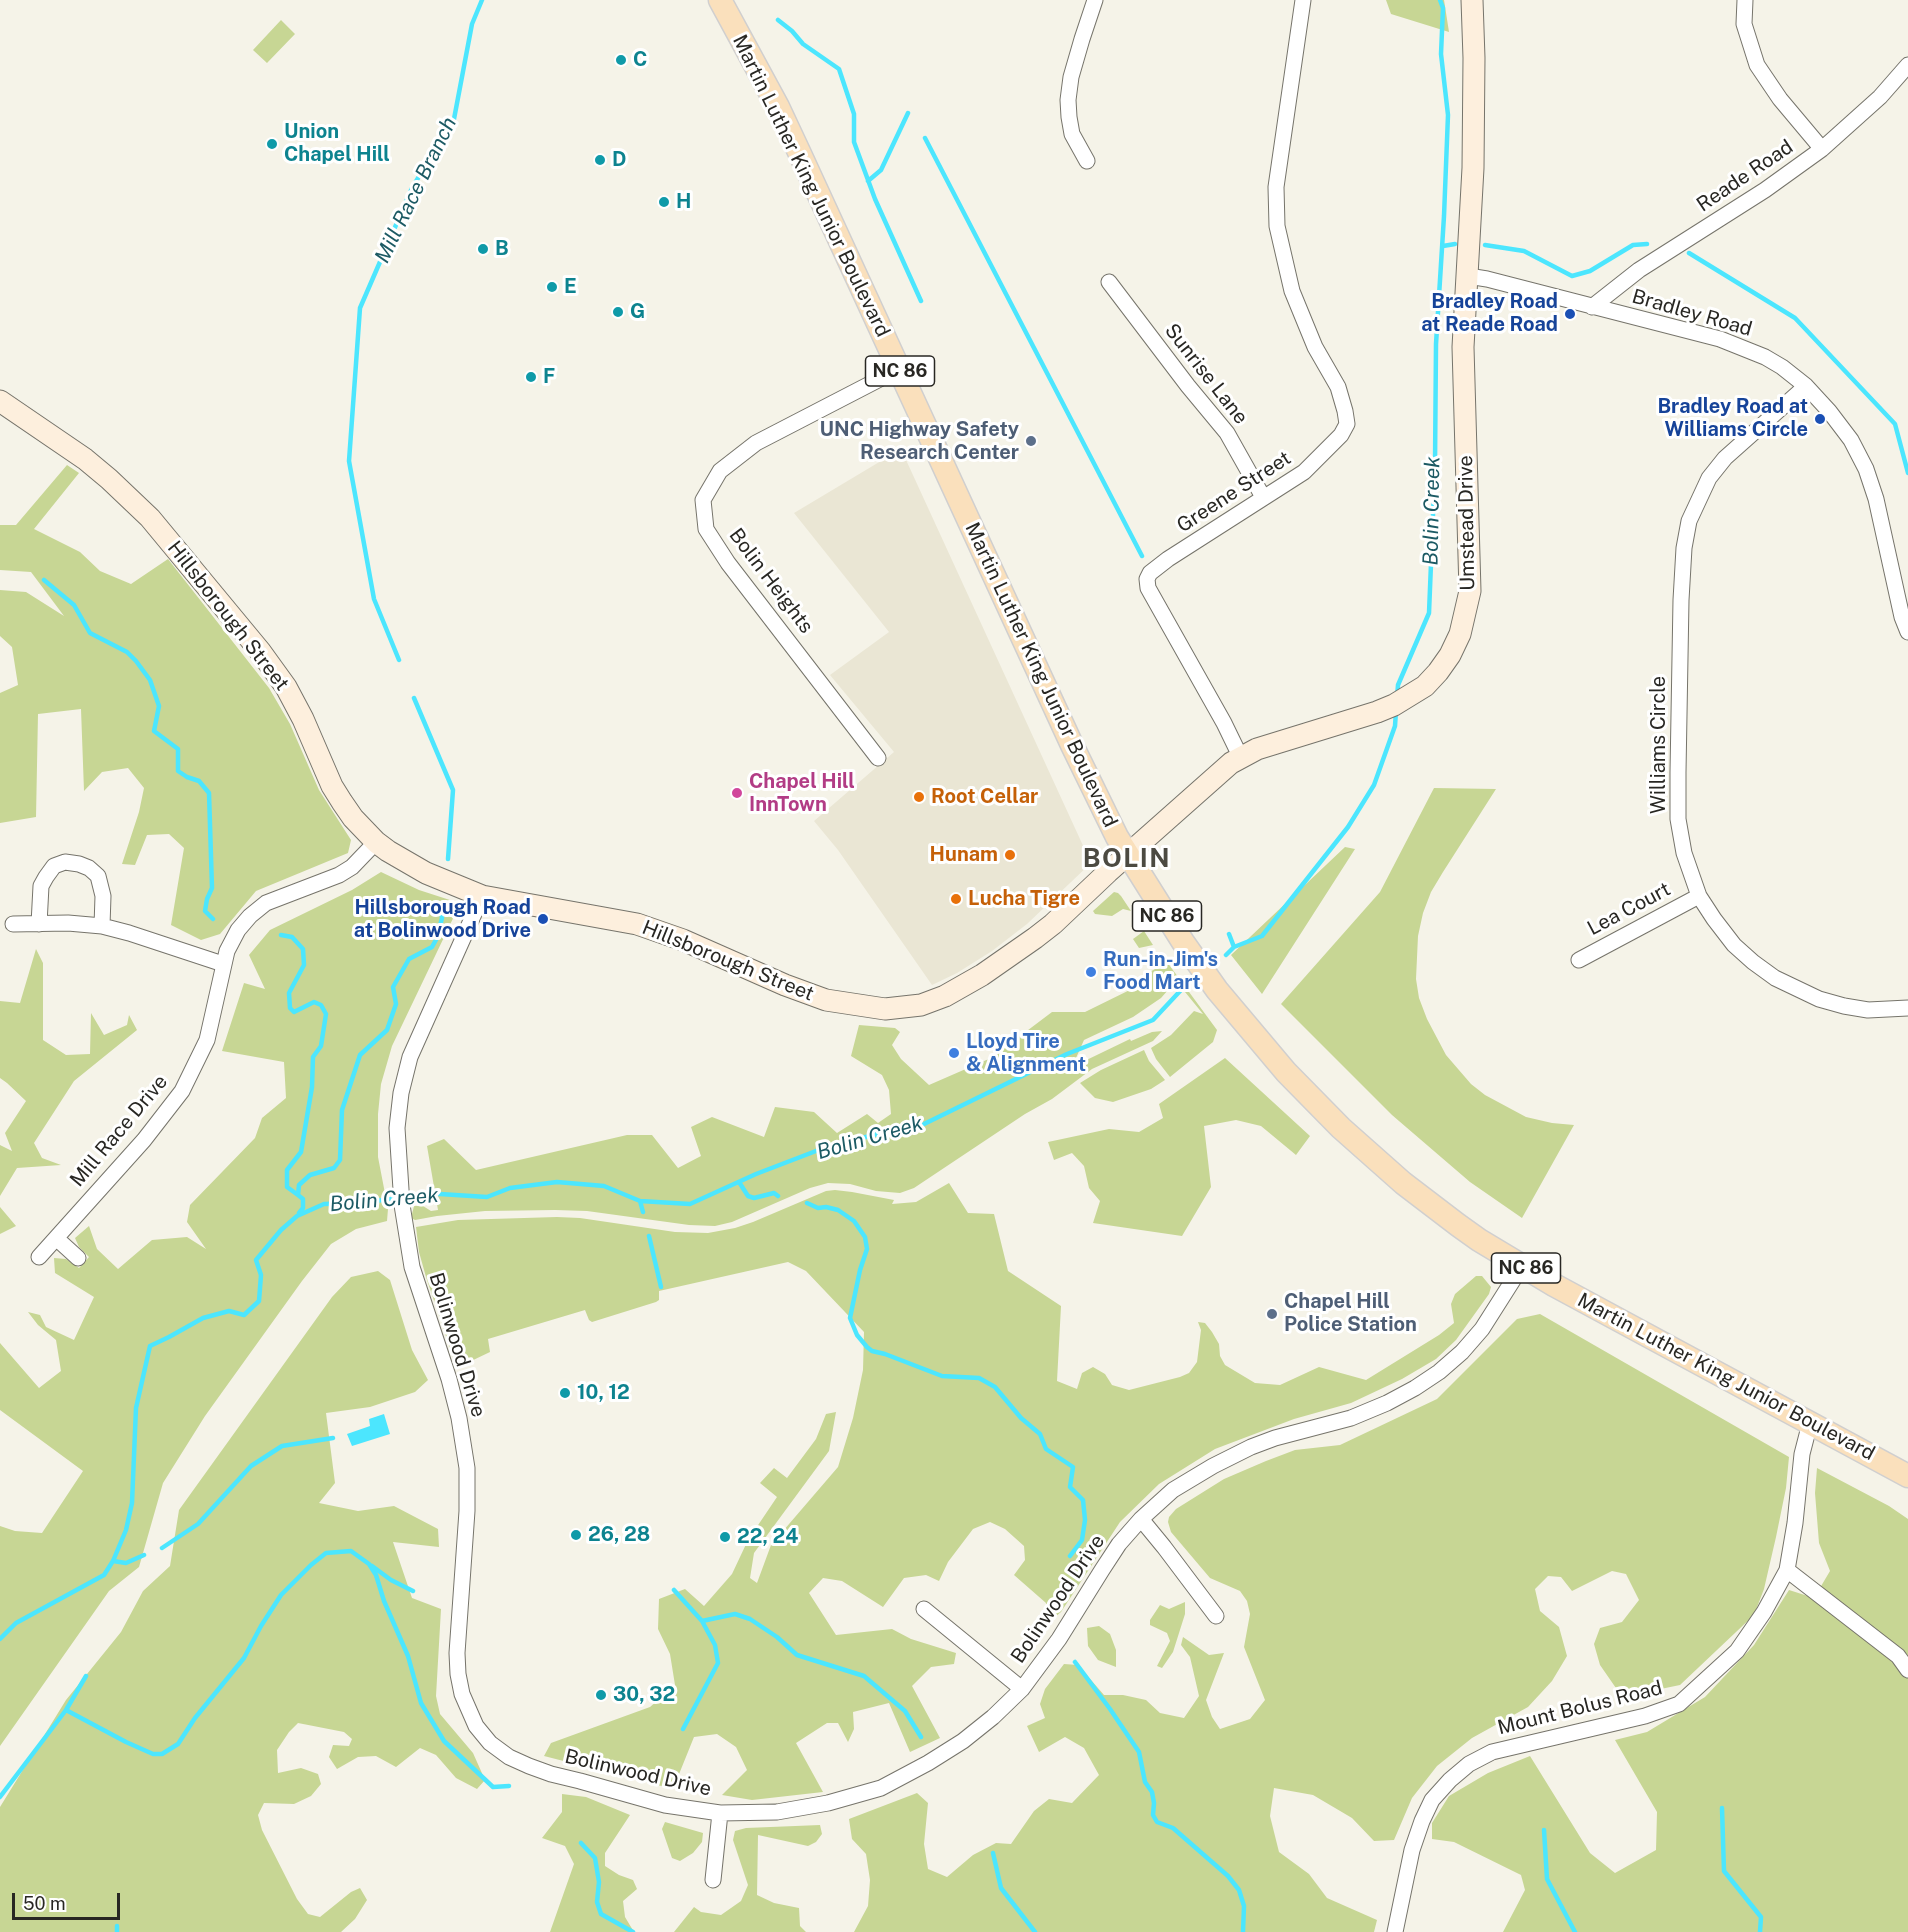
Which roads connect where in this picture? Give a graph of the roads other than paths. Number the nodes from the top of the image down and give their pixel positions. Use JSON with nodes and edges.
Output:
{"nodes":[{"id":1,"x":720,"y":0,"type":"edge"},
{"id":2,"x":1095,"y":0,"type":"edge"},
{"id":3,"x":1303,"y":0,"type":"edge"},
{"id":4,"x":1472,"y":0,"type":"edge"},
{"id":5,"x":1745,"y":0,"type":"edge"},
{"id":6,"x":1908,"y":65,"type":"edge"},
{"id":7,"x":1822,"y":149,"type":"junction"},
{"id":8,"x":1087,"y":161,"type":"dead end"},
{"id":9,"x":1468,"y":276,"type":"junction"},
{"id":10,"x":1109,"y":282,"type":"dead end"},
{"id":11,"x":1592,"y":307,"type":"junction"},
{"id":12,"x":899,"y":369,"type":"junction"},
{"id":13,"x":1806,"y":386,"type":"junction"},
{"id":14,"x":0,"y":401,"type":"edge"},
{"id":15,"x":1263,"y":497,"type":"junction"},
{"id":16,"x":1908,"y":632,"type":"edge"},
{"id":17,"x":1240,"y":756,"type":"junction"},
{"id":18,"x":878,"y":758,"type":"dead end"},
{"id":19,"x":376,"y":842,"type":"junction"},
{"id":20,"x":1128,"y":854,"type":"junction"},
{"id":21,"x":482,"y":896,"type":"junction"},
{"id":22,"x":1699,"y":896,"type":"junction"},
{"id":23,"x":13,"y":924,"type":"dead end"},
{"id":24,"x":39,"y":924,"type":"junction"},
{"id":25,"x":102,"y":926,"type":"junction"},
{"id":26,"x":1579,"y":960,"type":"dead end"},
{"id":27,"x":223,"y":964,"type":"junction"},
{"id":28,"x":1908,"y":1008,"type":"edge"},
{"id":29,"x":56,"y":1238,"type":"junction"},
{"id":30,"x":39,"y":1257,"type":"dead end"},
{"id":31,"x":78,"y":1258,"type":"dead end"},
{"id":32,"x":1522,"y":1266,"type":"junction"},
{"id":33,"x":1810,"y":1423,"type":"junction"},
{"id":34,"x":1908,"y":1476,"type":"edge"},
{"id":35,"x":1141,"y":1519,"type":"junction"},
{"id":36,"x":1787,"y":1570,"type":"junction"},
{"id":37,"x":924,"y":1608,"type":"dead end"},
{"id":38,"x":1216,"y":1616,"type":"dead end"},
{"id":39,"x":1908,"y":1670,"type":"edge"},
{"id":40,"x":1022,"y":1689,"type":"junction"},
{"id":41,"x":720,"y":1814,"type":"junction"},
{"id":42,"x":714,"y":1880,"type":"dead end"},
{"id":43,"x":1395,"y":1932,"type":"edge"}],
"edges":[{"from":1,"to":12,"type":"main road","name":"Martin Luther King Junior Boulevard","number":"NC 86"},
{"from":2,"to":8,"type":"street"},
{"from":3,"to":15,"type":"street","name":"Greene Street"},
{"from":4,"to":9,"type":"street","name":"Umstead Drive"},
{"from":5,"to":7,"type":"street"},
{"from":6,"to":7,"type":"street","name":"Reade Road"},
{"from":7,"to":11,"type":"street","name":"Reade Road"},
{"from":9,"to":11,"type":"street","name":"Bradley Road"},
{"from":9,"to":17,"type":"street","name":"Umstead Drive"},
{"from":10,"to":15,"type":"street","name":"Sunrise Lane"},
{"from":11,"to":13,"type":"street","name":"Bradley Road"},
{"from":12,"to":18,"type":"street","name":"Bolin Heights"},
{"from":12,"to":20,"type":"main road","name":"Martin Luther King Junior Boulevard","number":"NC 86"},
{"from":13,"to":16,"type":"street","name":"Bradley Road"},
{"from":13,"to":22,"type":"street","name":"Williams Circle"},
{"from":14,"to":19,"type":"street","name":"Hillsborough Street"},
{"from":15,"to":17,"type":"street","name":"Greene Street"},
{"from":17,"to":20,"type":"street","name":"Umstead Drive"},
{"from":19,"to":21,"type":"street","name":"Hillsborough Street"},
{"from":19,"to":27,"type":"street","name":"Mill Race Drive"},
{"from":20,"to":21,"type":"street","name":"Hillsborough Street"},
{"from":20,"to":32,"type":"main road","name":"Martin Luther King Junior Boulevard","number":"NC 86"},
{"from":21,"to":41,"type":"street","name":"Bolinwood Drive"},
{"from":22,"to":26,"type":"street","name":"Lea Court"},
{"from":22,"to":28,"type":"street","name":"Williams Circle"},
{"from":23,"to":24,"type":"street"},
{"from":24,"to":25,"type":"street"},
{"from":24,"to":25,"type":"street"},
{"from":25,"to":27,"type":"street"},
{"from":27,"to":29,"type":"street","name":"Mill Race Drive"},
{"from":29,"to":30,"type":"street","name":"Mill Race Drive"},
{"from":29,"to":31,"type":"street"},
{"from":32,"to":33,"type":"main road","name":"Martin Luther King Junior Boulevard","number":"NC 86"},
{"from":32,"to":35,"type":"street","name":"Bolinwood Drive"},
{"from":33,"to":34,"type":"main road","name":"Martin Luther King Junior Boulevard","number":"NC 86"},
{"from":33,"to":36,"type":"street","name":"Mount Bolus Road"},
{"from":35,"to":38,"type":"street"},
{"from":35,"to":40,"type":"street","name":"Bolinwood Drive"},
{"from":36,"to":39,"type":"street"},
{"from":36,"to":43,"type":"street","name":"Mount Bolus Road"},
{"from":37,"to":40,"type":"street"},
{"from":40,"to":41,"type":"street","name":"Bolinwood Drive"},
{"from":41,"to":42,"type":"street"}]}
